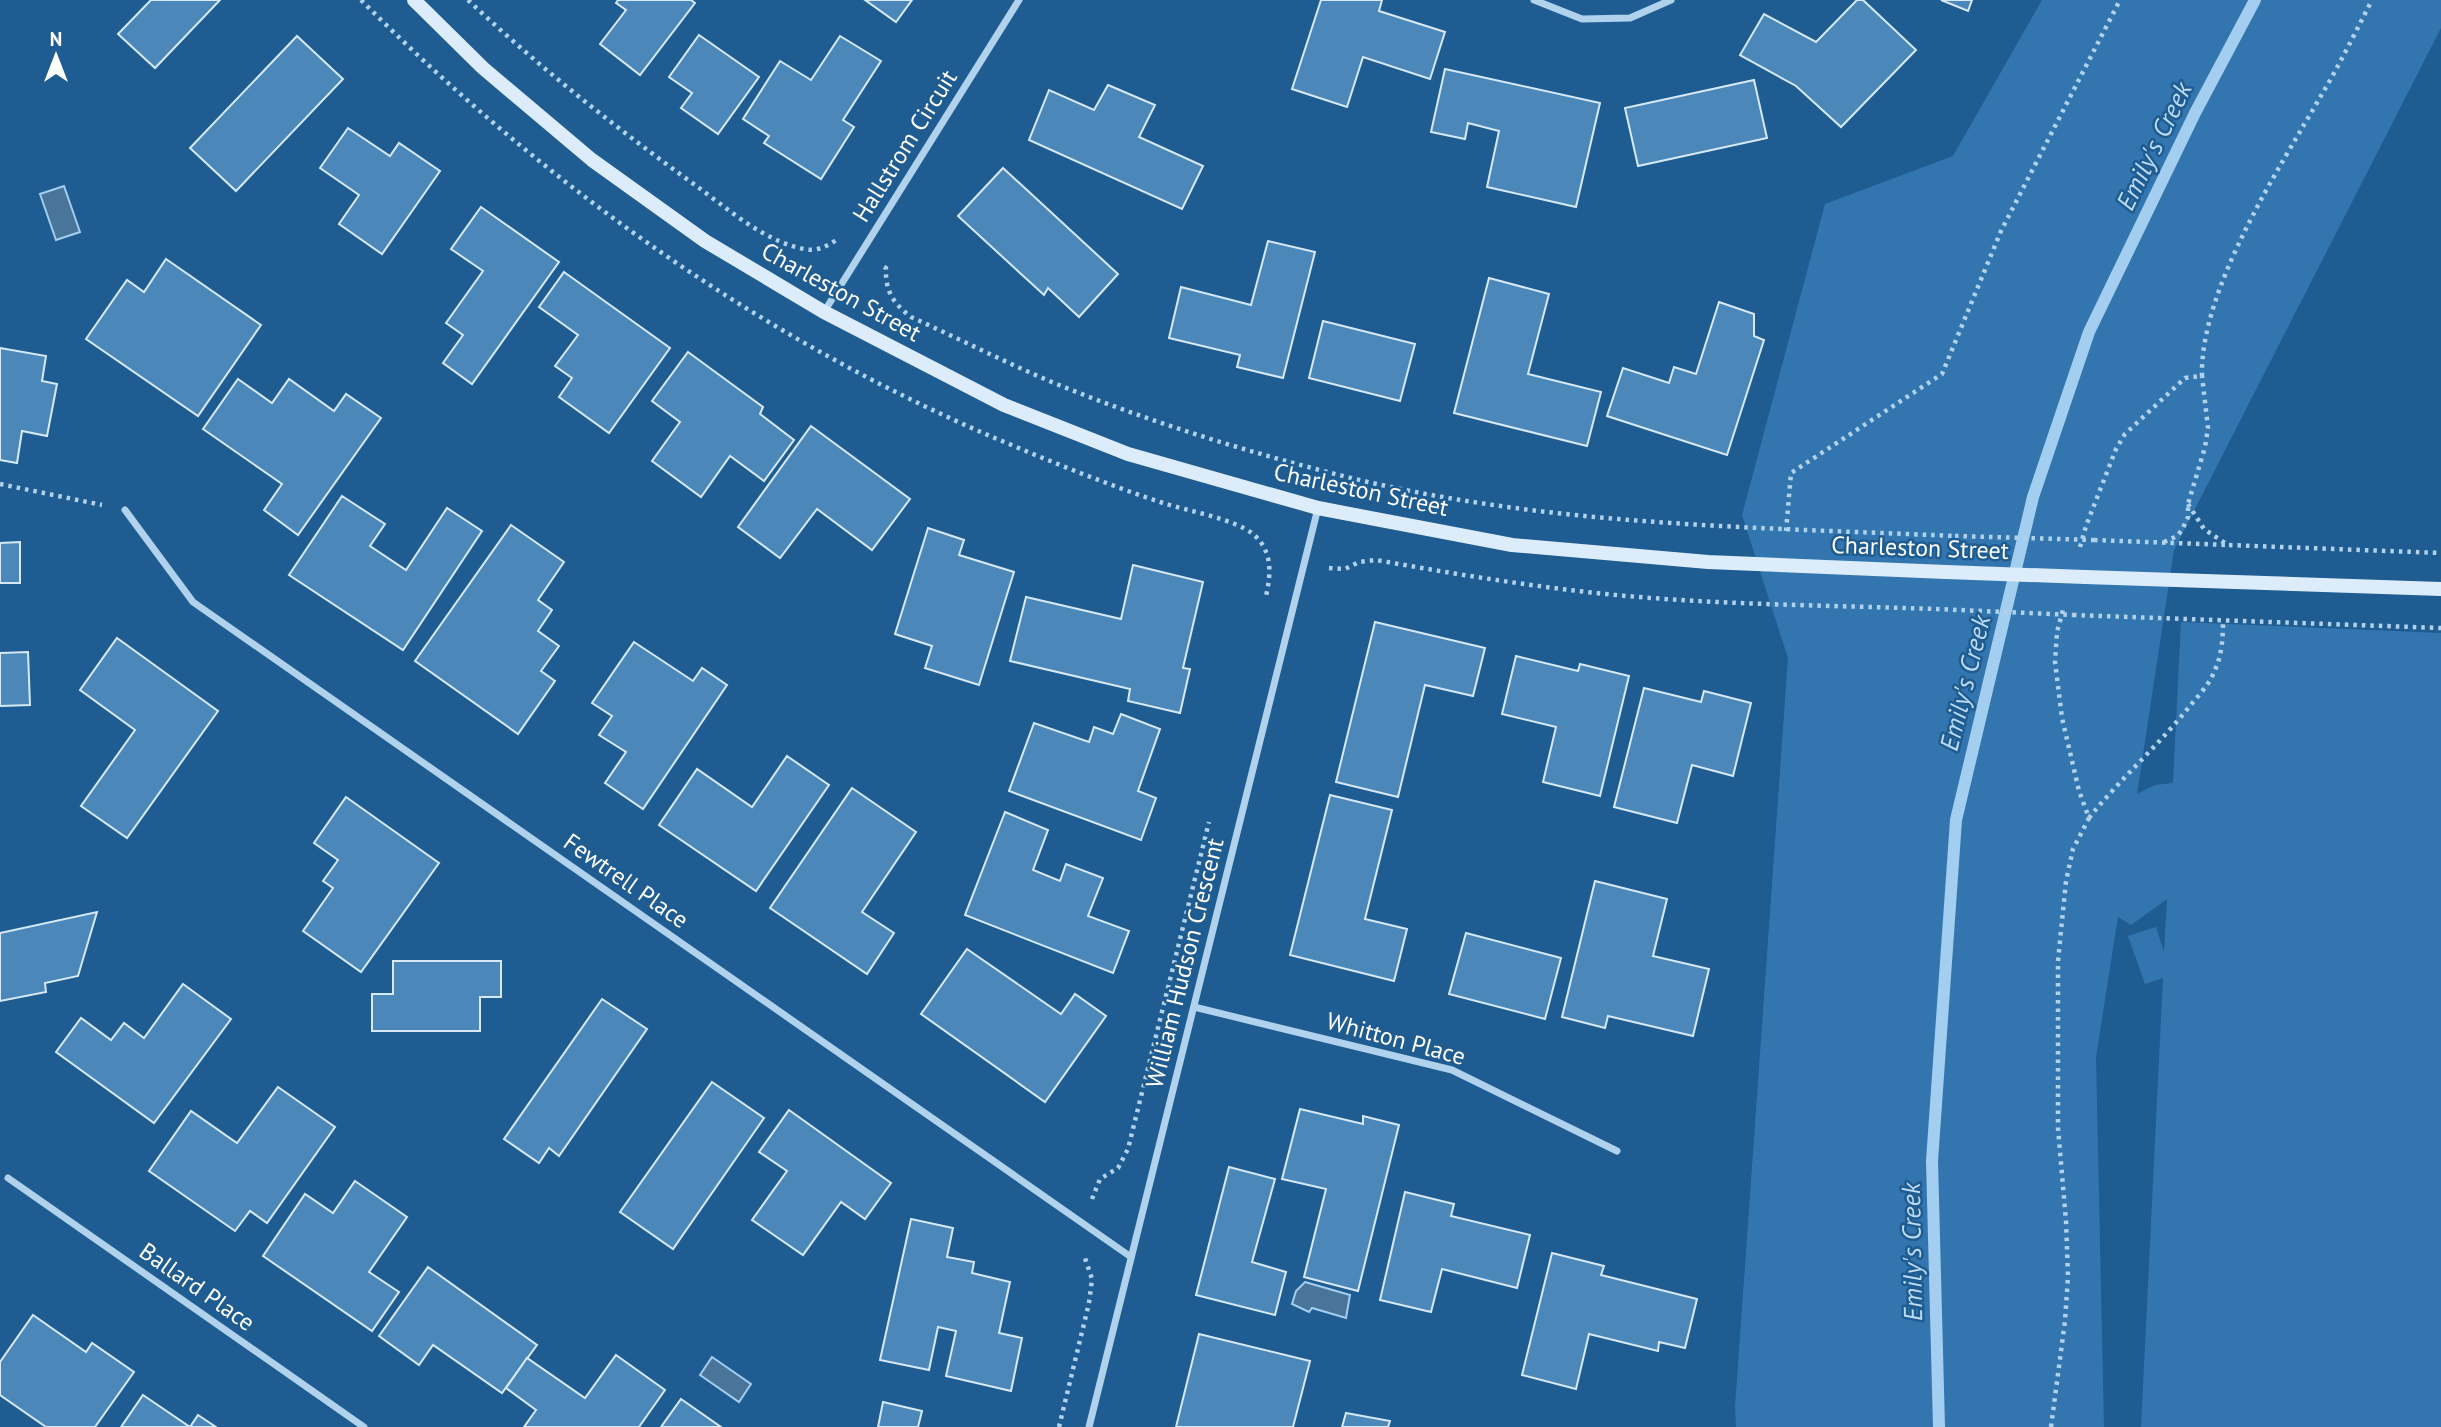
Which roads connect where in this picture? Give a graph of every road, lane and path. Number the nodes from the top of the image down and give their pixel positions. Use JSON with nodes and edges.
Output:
{"nodes":[{"id":1,"x":361,"y":0,"type":"edge"},
{"id":2,"x":414,"y":0,"type":"edge"},
{"id":3,"x":468,"y":0,"type":"edge"},
{"id":4,"x":1019,"y":0,"type":"edge"},
{"id":5,"x":1534,"y":0,"type":"edge"},
{"id":6,"x":1671,"y":0,"type":"edge"},
{"id":7,"x":2120,"y":0,"type":"edge"},
{"id":8,"x":2372,"y":0,"type":"edge"},
{"id":9,"x":840,"y":238,"type":"dead end"},
{"id":10,"x":886,"y":268,"type":"dead end"},
{"id":11,"x":824,"y":312,"type":"junction"},
{"id":12,"x":2202,"y":376,"type":"junction"},
{"id":13,"x":1791,"y":473,"type":"dead end"},
{"id":14,"x":0,"y":484,"type":"edge"},
{"id":15,"x":2188,"y":504,"type":"junction"},
{"id":16,"x":1318,"y":508,"type":"junction"},
{"id":17,"x":125,"y":510,"type":"joint"},
{"id":18,"x":2164,"y":542,"type":"junction"},
{"id":19,"x":2228,"y":545,"type":"junction"},
{"id":20,"x":2441,"y":553,"type":"edge"},
{"id":21,"x":2078,"y":557,"type":"dead end"},
{"id":22,"x":1337,"y":570,"type":"dead end"},
{"id":23,"x":2441,"y":589,"type":"edge"},
{"id":24,"x":2067,"y":594,"type":"dead end"},
{"id":25,"x":1263,"y":607,"type":"dead end"},
{"id":26,"x":2224,"y":620,"type":"junction"},
{"id":27,"x":2441,"y":628,"type":"edge"},
{"id":28,"x":1211,"y":818,"type":"dead end"},
{"id":29,"x":2089,"y":818,"type":"junction"},
{"id":30,"x":1194,"y":1007,"type":"junction"},
{"id":31,"x":1617,"y":1151,"type":"dead end"},
{"id":32,"x":8,"y":1178,"type":"dead end"},
{"id":33,"x":1100,"y":1179,"type":"dead end"},
{"id":34,"x":1082,"y":1254,"type":"dead end"},
{"id":35,"x":1131,"y":1256,"type":"junction"},
{"id":36,"x":364,"y":1427,"type":"edge"},
{"id":37,"x":1059,"y":1427,"type":"edge"},
{"id":38,"x":1089,"y":1427,"type":"edge"},
{"id":39,"x":2050,"y":1427,"type":"edge"}],
"edges":[{"from":1,"to":25,"type":"path"},
{"from":2,"to":11,"type":"street","name":"Charleston Street"},
{"from":3,"to":9,"type":"path"},
{"from":4,"to":11,"type":"street","name":"Hallstrom Circuit"},
{"from":5,"to":6,"type":"street"},
{"from":7,"to":13,"type":"path"},
{"from":8,"to":12,"type":"path"},
{"from":10,"to":18,"type":"path","bridge":true},
{"from":11,"to":16,"type":"street","name":"Charleston Street"},
{"from":12,"to":15,"type":"path"},
{"from":12,"to":21,"type":"path"},
{"from":14,"to":17,"type":"path"},
{"from":15,"to":18,"type":"path"},
{"from":15,"to":19,"type":"path"},
{"from":16,"to":23,"type":"street","name":"Charleston Street","bridge":true},
{"from":16,"to":30,"type":"street","name":"William Hudson Crescent"},
{"from":17,"to":35,"type":"street","name":"Fewtrell Place"},
{"from":18,"to":19,"type":"path"},
{"from":19,"to":20,"type":"path"},
{"from":22,"to":26,"type":"path","bridge":true},
{"from":24,"to":29,"type":"path"},
{"from":26,"to":27,"type":"path"},
{"from":26,"to":29,"type":"path"},
{"from":28,"to":33,"type":"path"},
{"from":29,"to":39,"type":"path"},
{"from":30,"to":31,"type":"street","name":"Whitton Place"},
{"from":30,"to":35,"type":"street","name":"William Hudson Crescent"},
{"from":32,"to":36,"type":"street","name":"Ballard Place"},
{"from":34,"to":37,"type":"path"},
{"from":35,"to":38,"type":"street","name":"William Hudson Crescent"}]}
